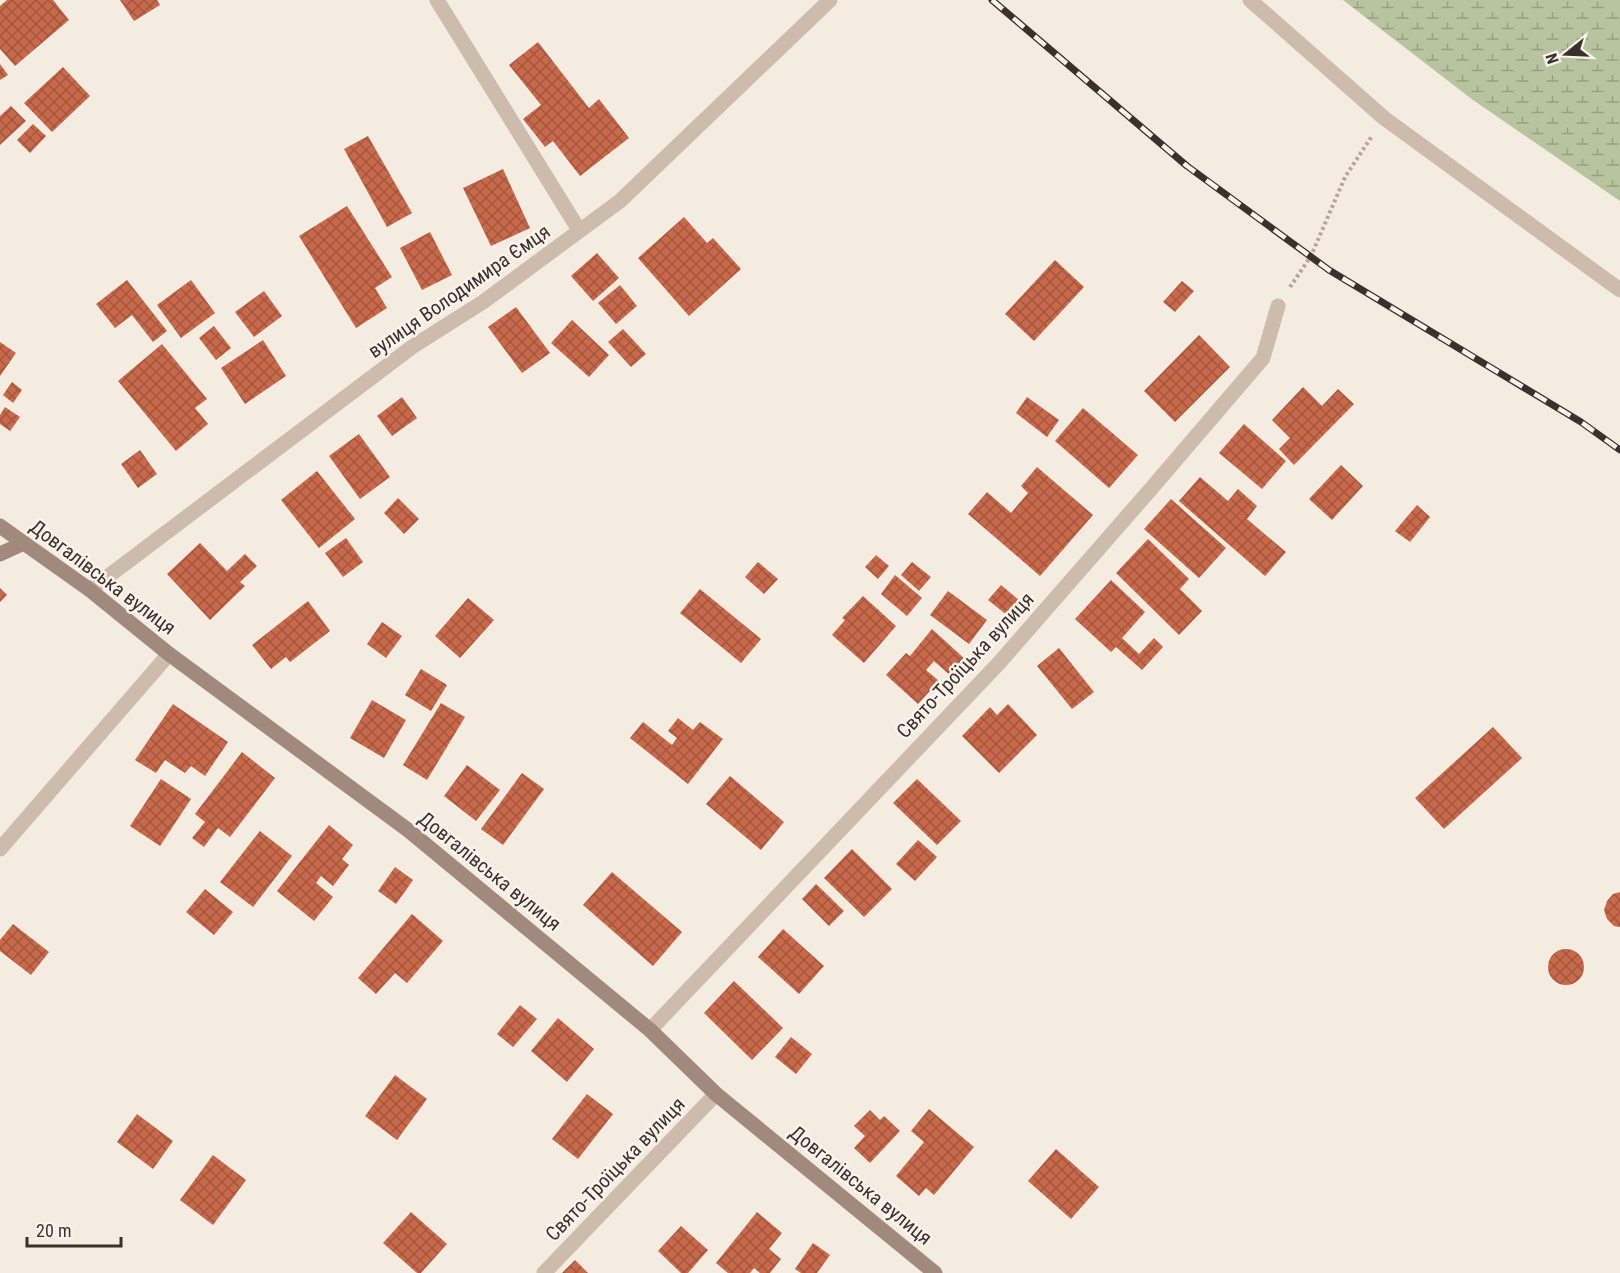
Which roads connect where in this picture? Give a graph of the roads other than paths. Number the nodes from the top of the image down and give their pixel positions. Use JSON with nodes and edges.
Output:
{"nodes":[{"id":1,"x":437,"y":0,"type":"edge"},
{"id":2,"x":830,"y":0,"type":"edge"},
{"id":3,"x":1250,"y":0,"type":"edge"},
{"id":4,"x":579,"y":230,"type":"junction"},
{"id":5,"x":1620,"y":290,"type":"edge"},
{"id":6,"x":1278,"y":306,"type":"road end"},
{"id":7,"x":0,"y":526,"type":"edge"},
{"id":8,"x":24,"y":543,"type":"junction"},
{"id":9,"x":0,"y":555,"type":"edge"},
{"id":10,"x":90,"y":590,"type":"junction"},
{"id":11,"x":170,"y":654,"type":"junction"},
{"id":12,"x":0,"y":849,"type":"edge"},
{"id":13,"x":650,"y":1030,"type":"junction"},
{"id":14,"x":716,"y":1094,"type":"junction"},
{"id":15,"x":544,"y":1273,"type":"edge"},
{"id":16,"x":935,"y":1273,"type":"edge"}],
"edges":[{"from":1,"to":4,"type":"street"},
{"from":2,"to":4,"type":"street","name":"вулиця Володимира Ємця"},
{"from":3,"to":5,"type":"street"},
{"from":4,"to":10,"type":"street","name":"вулиця Володимира Ємця"},
{"from":6,"to":13,"type":"street","name":"Свято-Троїцька вулиця"},
{"from":7,"to":8,"type":"street","name":"Довгалівська вулиця"},
{"from":8,"to":9,"type":"street"},
{"from":8,"to":10,"type":"street","name":"Довгалівська вулиця"},
{"from":10,"to":11,"type":"street","name":"Довгалівська вулиця"},
{"from":11,"to":12,"type":"street"},
{"from":11,"to":13,"type":"street","name":"Довгалівська вулиця"},
{"from":13,"to":14,"type":"street","name":"Довгалівська вулиця"},
{"from":14,"to":15,"type":"street","name":"Свято-Троїцька вулиця"},
{"from":14,"to":16,"type":"street","name":"Довгалівська вулиця"}]}
